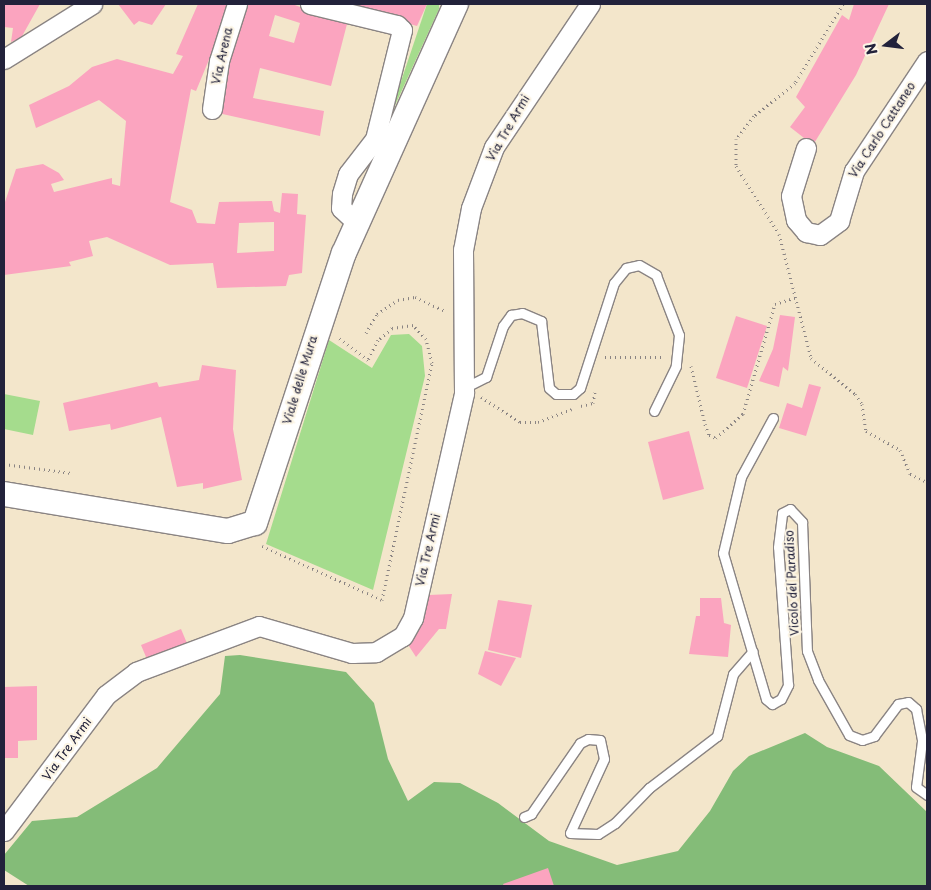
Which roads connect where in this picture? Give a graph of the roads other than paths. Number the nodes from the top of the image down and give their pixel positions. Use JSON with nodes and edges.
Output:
{"nodes":[{"id":1,"x":92,"y":4,"type":"edge"},
{"id":2,"x":238,"y":4,"type":"edge"},
{"id":3,"x":310,"y":4,"type":"edge"},
{"id":4,"x":456,"y":4,"type":"edge"},
{"id":5,"x":590,"y":4,"type":"edge"},
{"id":6,"x":4,"y":59,"type":"edge"},
{"id":7,"x":927,"y":61,"type":"edge"},
{"id":8,"x":212,"y":109,"type":"dead end"},
{"id":9,"x":806,"y":148,"type":"dead end"},
{"id":10,"x":357,"y":223,"type":"junction"},
{"id":11,"x":464,"y":390,"type":"junction"},
{"id":12,"x":654,"y":411,"type":"dead end"},
{"id":13,"x":773,"y":418,"type":"dead end"},
{"id":14,"x":4,"y":494,"type":"edge"},
{"id":15,"x":753,"y":651,"type":"junction"},
{"id":16,"x":927,"y":796,"type":"edge"},
{"id":17,"x":524,"y":817,"type":"dead end"},
{"id":18,"x":4,"y":832,"type":"edge"}],
"edges":[{"from":1,"to":6,"type":"street"},
{"from":2,"to":8,"type":"street","name":"Via Arena"},
{"from":3,"to":10,"type":"street"},
{"from":4,"to":10,"type":"street","name":"Viale delle Mura"},
{"from":5,"to":11,"type":"street","name":"Via Tre Armi"},
{"from":7,"to":9,"type":"street","name":"Via Carlo Cattaneo"},
{"from":10,"to":14,"type":"street","name":"Viale delle Mura"},
{"from":11,"to":12,"type":"lane"},
{"from":11,"to":18,"type":"street","name":"Via Tre Armi"},
{"from":13,"to":15,"type":"lane","name":"Vicolo del Paradiso"},
{"from":15,"to":16,"type":"lane","name":"Vicolo del Paradiso"},
{"from":15,"to":17,"type":"lane"}]}
